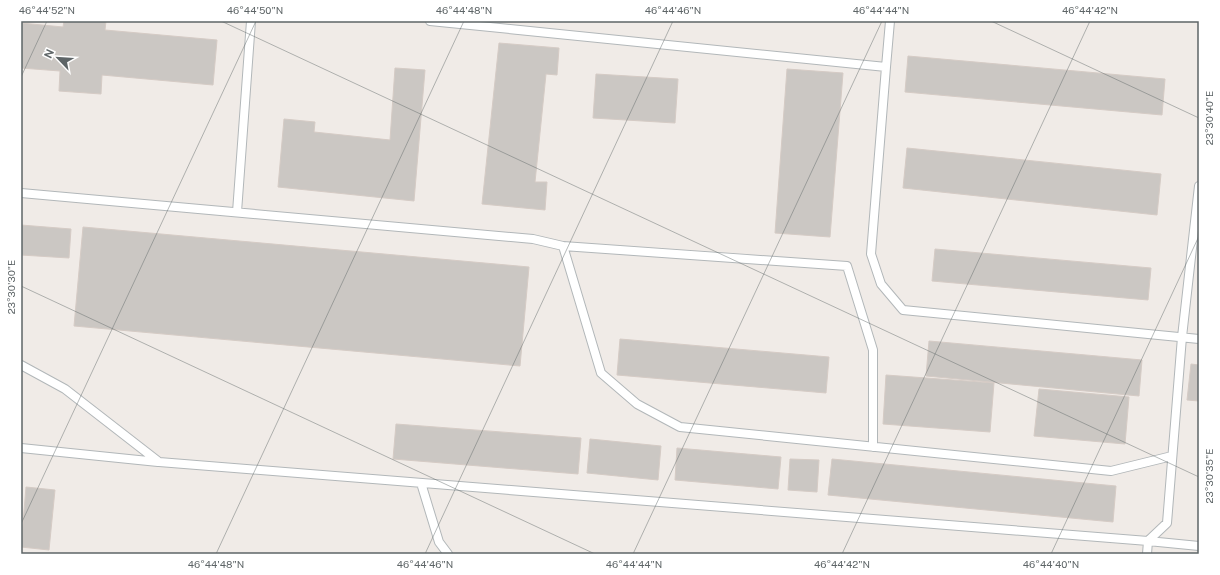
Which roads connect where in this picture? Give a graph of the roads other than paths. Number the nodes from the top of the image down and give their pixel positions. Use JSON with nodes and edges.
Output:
{"nodes":[{"id":1,"x":251,"y":21,"type":"edge"},
{"id":2,"x":430,"y":21,"type":"edge"},
{"id":3,"x":890,"y":21,"type":"edge"},
{"id":4,"x":886,"y":67,"type":"junction"},
{"id":5,"x":1199,"y":186,"type":"edge"},
{"id":6,"x":21,"y":193,"type":"edge"},
{"id":7,"x":237,"y":212,"type":"junction"},
{"id":8,"x":563,"y":246,"type":"junction"},
{"id":9,"x":1182,"y":337,"type":"junction"},
{"id":10,"x":1199,"y":339,"type":"edge"},
{"id":11,"x":21,"y":365,"type":"edge"},
{"id":12,"x":873,"y":447,"type":"junction"},
{"id":13,"x":21,"y":448,"type":"edge"},
{"id":14,"x":1172,"y":456,"type":"junction"},
{"id":15,"x":159,"y":462,"type":"junction"},
{"id":16,"x":421,"y":483,"type":"junction"},
{"id":17,"x":1148,"y":541,"type":"junction"},
{"id":18,"x":1199,"y":546,"type":"edge"},
{"id":19,"x":448,"y":554,"type":"edge"},
{"id":20,"x":1147,"y":554,"type":"edge"}],
"edges":[{"from":1,"to":7,"type":"lane"},
{"from":2,"to":4,"type":"lane"},
{"from":3,"to":4,"type":"lane"},
{"from":4,"to":9,"type":"lane"},
{"from":5,"to":9,"type":"lane"},
{"from":6,"to":7,"type":"lane"},
{"from":7,"to":8,"type":"lane"},
{"from":8,"to":12,"type":"lane"},
{"from":8,"to":12,"type":"lane"},
{"from":9,"to":10,"type":"lane"},
{"from":9,"to":14,"type":"lane"},
{"from":11,"to":15,"type":"lane"},
{"from":12,"to":14,"type":"lane"},
{"from":13,"to":15,"type":"lane"},
{"from":14,"to":17,"type":"lane"},
{"from":15,"to":16,"type":"lane"},
{"from":16,"to":17,"type":"lane"},
{"from":16,"to":19,"type":"lane"},
{"from":17,"to":18,"type":"lane"},
{"from":17,"to":20,"type":"lane"}]}
